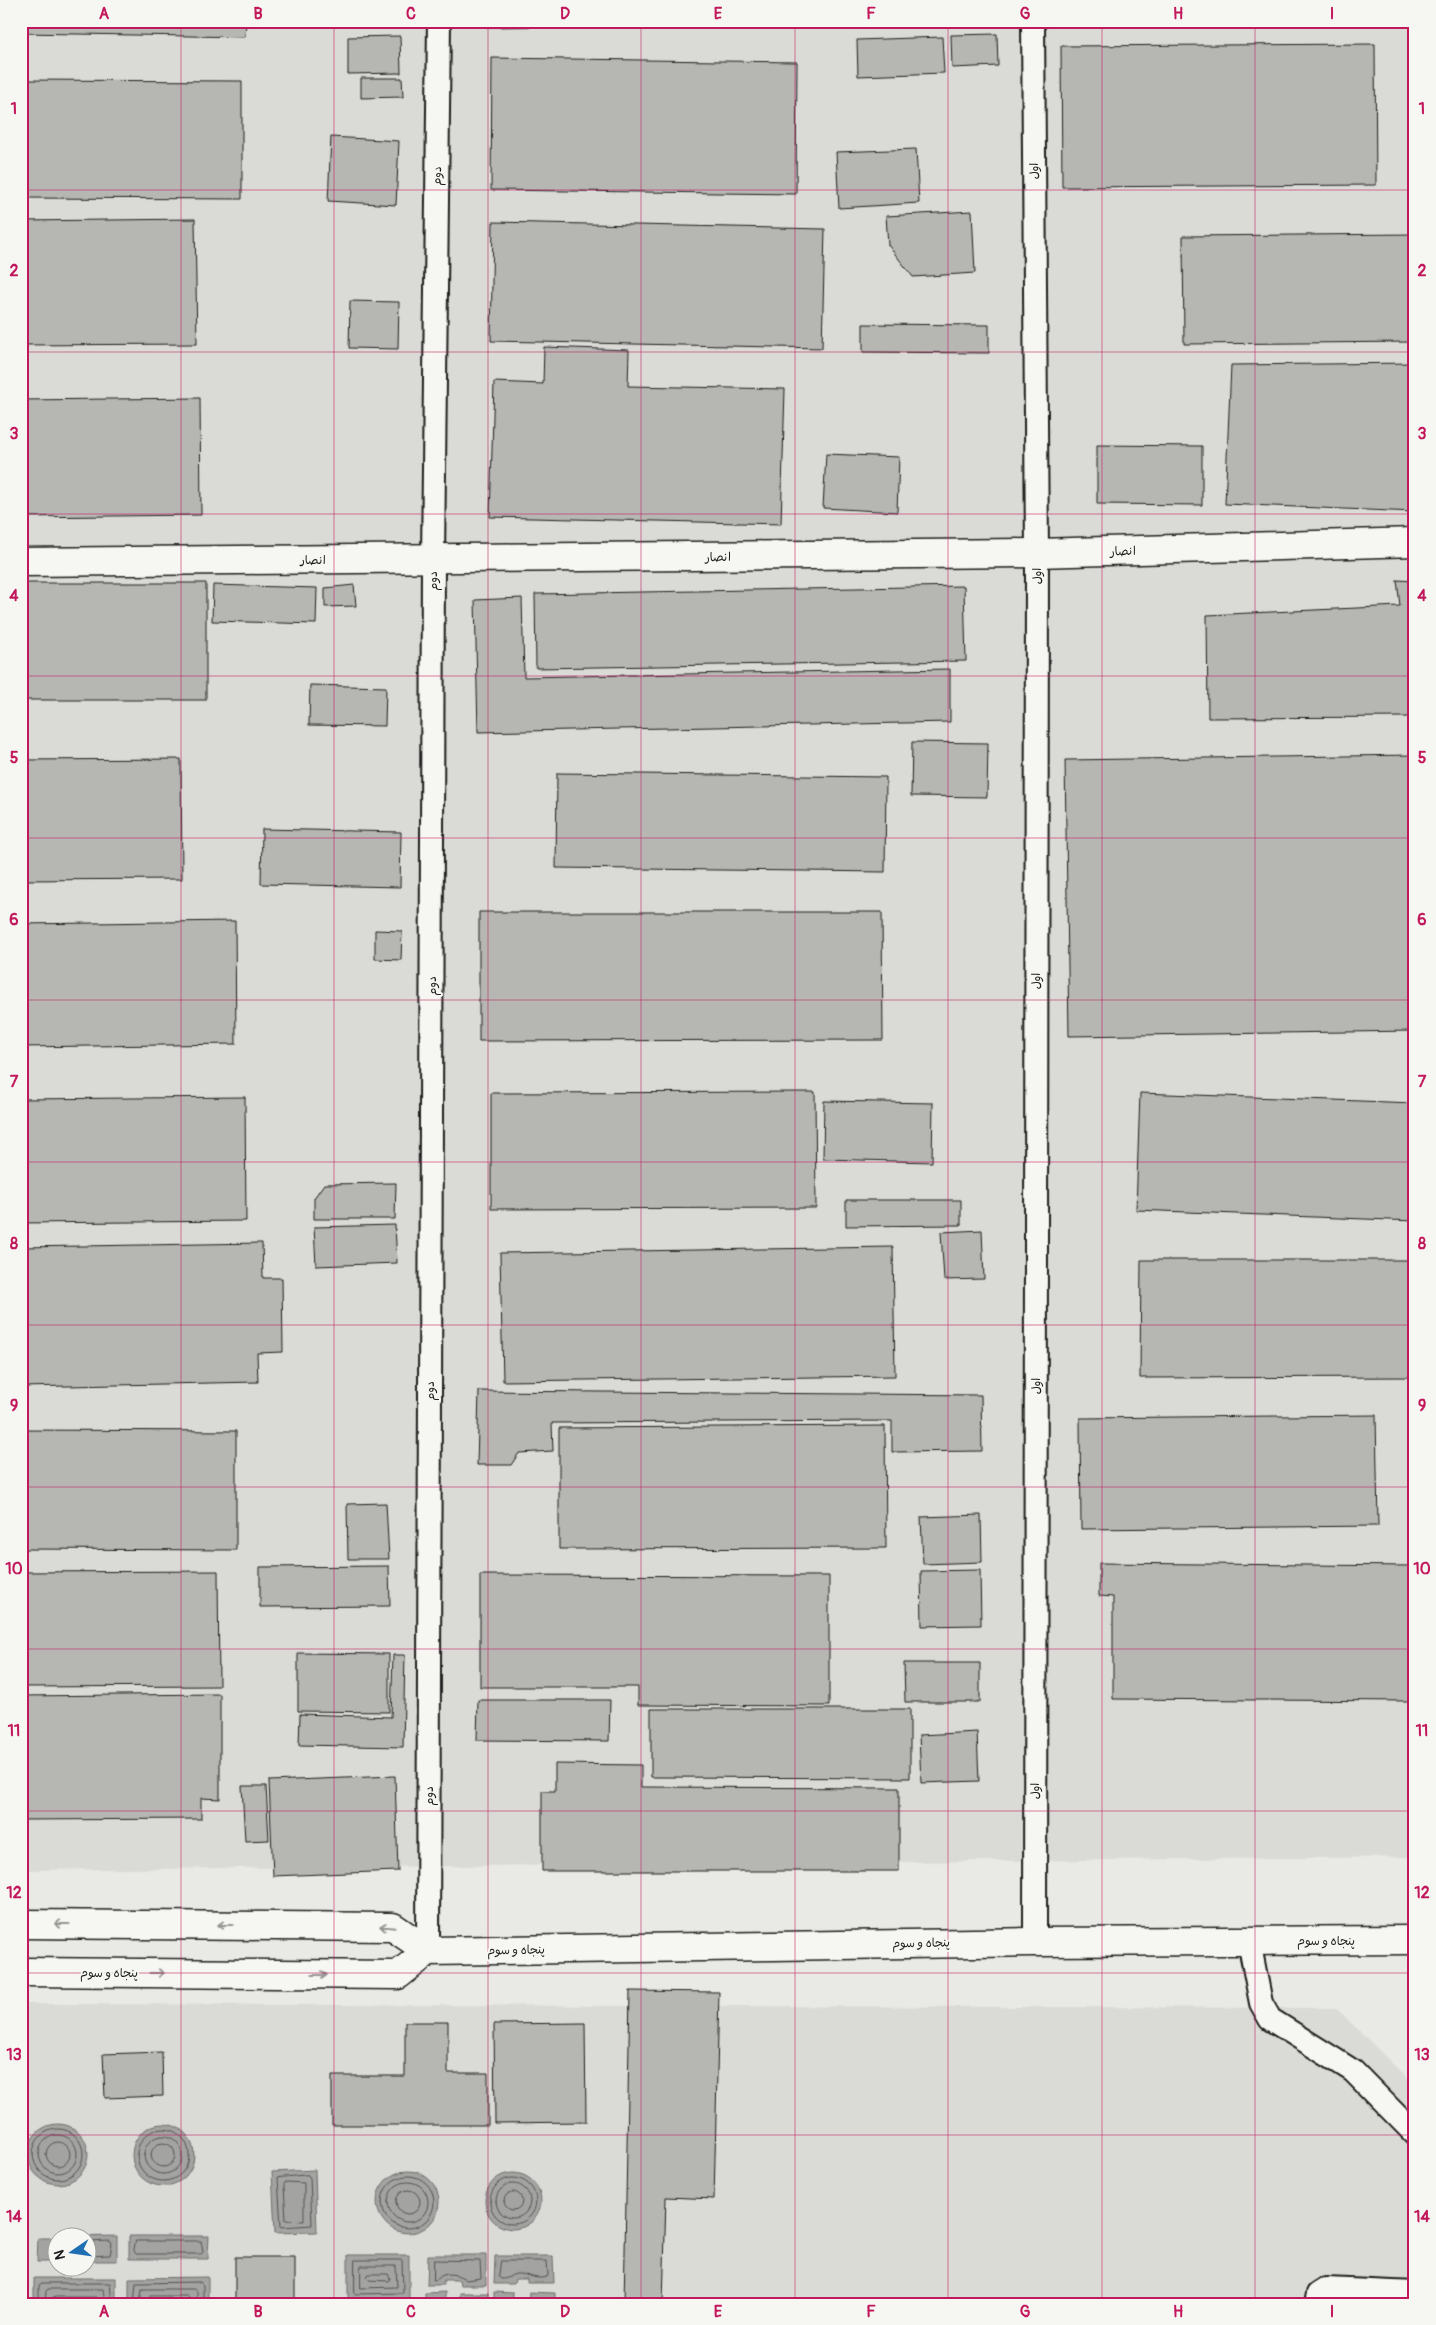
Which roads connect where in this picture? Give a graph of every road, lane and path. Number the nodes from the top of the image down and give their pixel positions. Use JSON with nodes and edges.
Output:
{"nodes":[{"id":1,"x":439,"y":21,"type":"edge"},
{"id":2,"x":1033,"y":21,"type":"edge"},
{"id":3,"x":1415,"y":542,"type":"edge"},
{"id":4,"x":1037,"y":554,"type":"junction"},
{"id":5,"x":434,"y":560,"type":"junction"},
{"id":6,"x":21,"y":562,"type":"edge"},
{"id":7,"x":21,"y":1924,"type":"edge"},
{"id":8,"x":1415,"y":1940,"type":"edge"},
{"id":9,"x":1248,"y":1941,"type":"junction"},
{"id":10,"x":1035,"y":1942,"type":"junction"},
{"id":11,"x":428,"y":1952,"type":"junction"},
{"id":12,"x":21,"y":1972,"type":"edge"},
{"id":13,"x":1415,"y":2134,"type":"edge"},
{"id":14,"x":1415,"y":2293,"type":"edge"},
{"id":15,"x":1316,"y":2304,"type":"edge"}],
"edges":[{"from":1,"to":5,"type":"lane","name":"دوم"},
{"from":2,"to":4,"type":"lane","name":"اول"},
{"from":3,"to":4,"type":"street","name":"انصار"},
{"from":4,"to":5,"type":"street","name":"انصار"},
{"from":4,"to":10,"type":"lane","name":"اول"},
{"from":5,"to":6,"type":"street","name":"انصار"},
{"from":5,"to":11,"type":"lane","name":"دوم"},
{"from":11,"to":7,"type":"street","one_way":true},
{"from":8,"to":9,"type":"street","name":"پنجاه و سوم"},
{"from":9,"to":10,"type":"street","name":"پنجاه و سوم"},
{"from":9,"to":13,"type":"lane"},
{"from":10,"to":11,"type":"street","name":"پنجاه و سوم"},
{"from":12,"to":11,"type":"street","name":"پنجاه و سوم","one_way":true},
{"from":14,"to":15,"type":"lane"}]}
